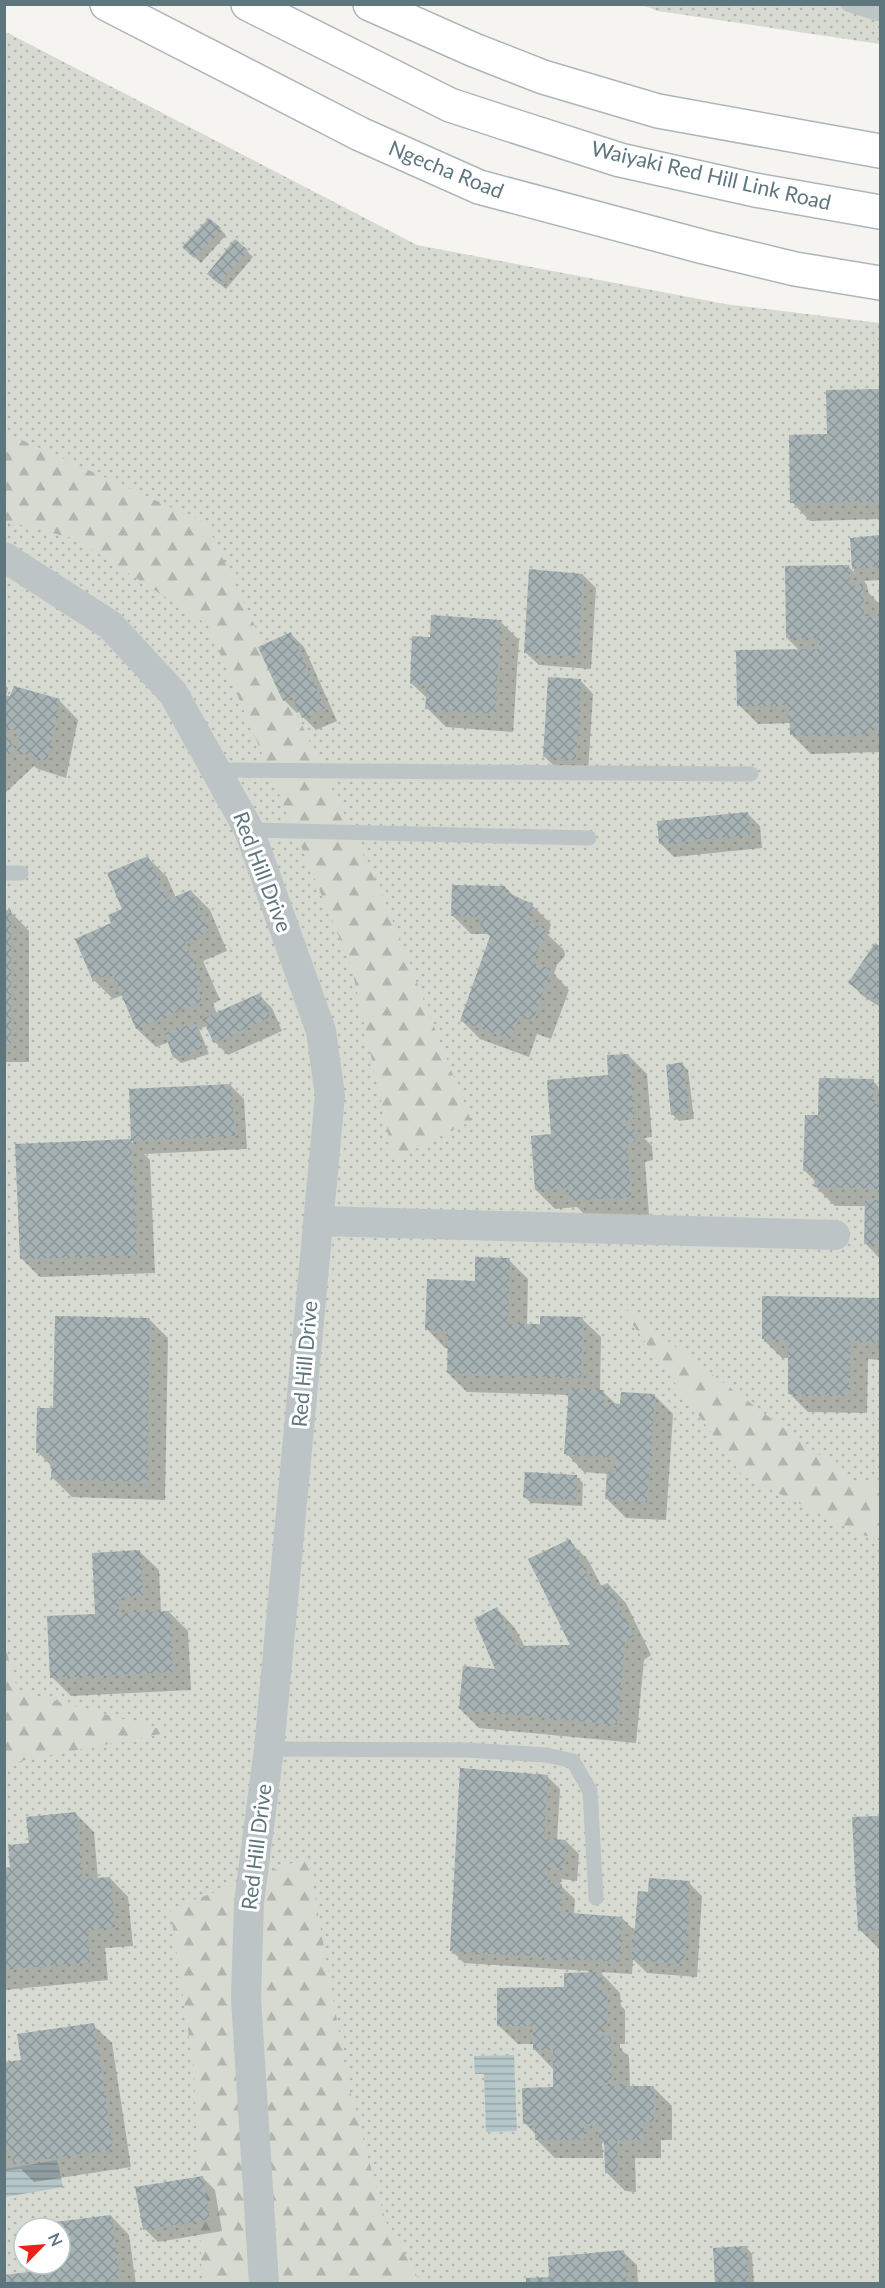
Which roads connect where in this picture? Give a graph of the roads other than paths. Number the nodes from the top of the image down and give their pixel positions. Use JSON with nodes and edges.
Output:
{"nodes":[{"id":1,"x":107,"y":4,"type":"edge"},
{"id":2,"x":248,"y":4,"type":"edge"},
{"id":3,"x":370,"y":4,"type":"edge"},
{"id":4,"x":848,"y":4,"type":"edge"},
{"id":5,"x":880,"y":14,"type":"edge"},
{"id":6,"x":880,"y":151,"type":"edge"},
{"id":7,"x":880,"y":212,"type":"edge"},
{"id":8,"x":880,"y":283,"type":"edge"},
{"id":9,"x":4,"y":557,"type":"edge"},
{"id":10,"x":217,"y":770,"type":"junction"},
{"id":11,"x":751,"y":774,"type":"dead end"},
{"id":12,"x":249,"y":830,"type":"junction"},
{"id":13,"x":589,"y":838,"type":"dead end"},
{"id":14,"x":4,"y":873,"type":"edge"},
{"id":15,"x":21,"y":873,"type":"dead end"},
{"id":16,"x":319,"y":1221,"type":"junction"},
{"id":17,"x":835,"y":1235,"type":"dead end"},
{"id":18,"x":269,"y":1749,"type":"junction"},
{"id":19,"x":596,"y":1898,"type":"dead end"},
{"id":20,"x":264,"y":2283,"type":"edge"}],
"edges":[{"from":1,"to":8,"type":"main road","name":"Ngecha Road"},
{"from":2,"to":7,"type":"main road","name":"Waiyaki Red Hill Link Road"},
{"from":3,"to":6,"type":"main road"},
{"from":4,"to":5,"type":"lane"},
{"from":9,"to":10,"type":"street","name":"Red Hill Drive"},
{"from":10,"to":11,"type":"lane"},
{"from":10,"to":12,"type":"street","name":"Red Hill Drive"},
{"from":12,"to":13,"type":"lane"},
{"from":12,"to":16,"type":"street","name":"Red Hill Drive"},
{"from":14,"to":15,"type":"lane"},
{"from":16,"to":17,"type":"street"},
{"from":16,"to":18,"type":"street","name":"Red Hill Drive"},
{"from":18,"to":19,"type":"lane"},
{"from":18,"to":20,"type":"street","name":"Red Hill Drive"}]}
